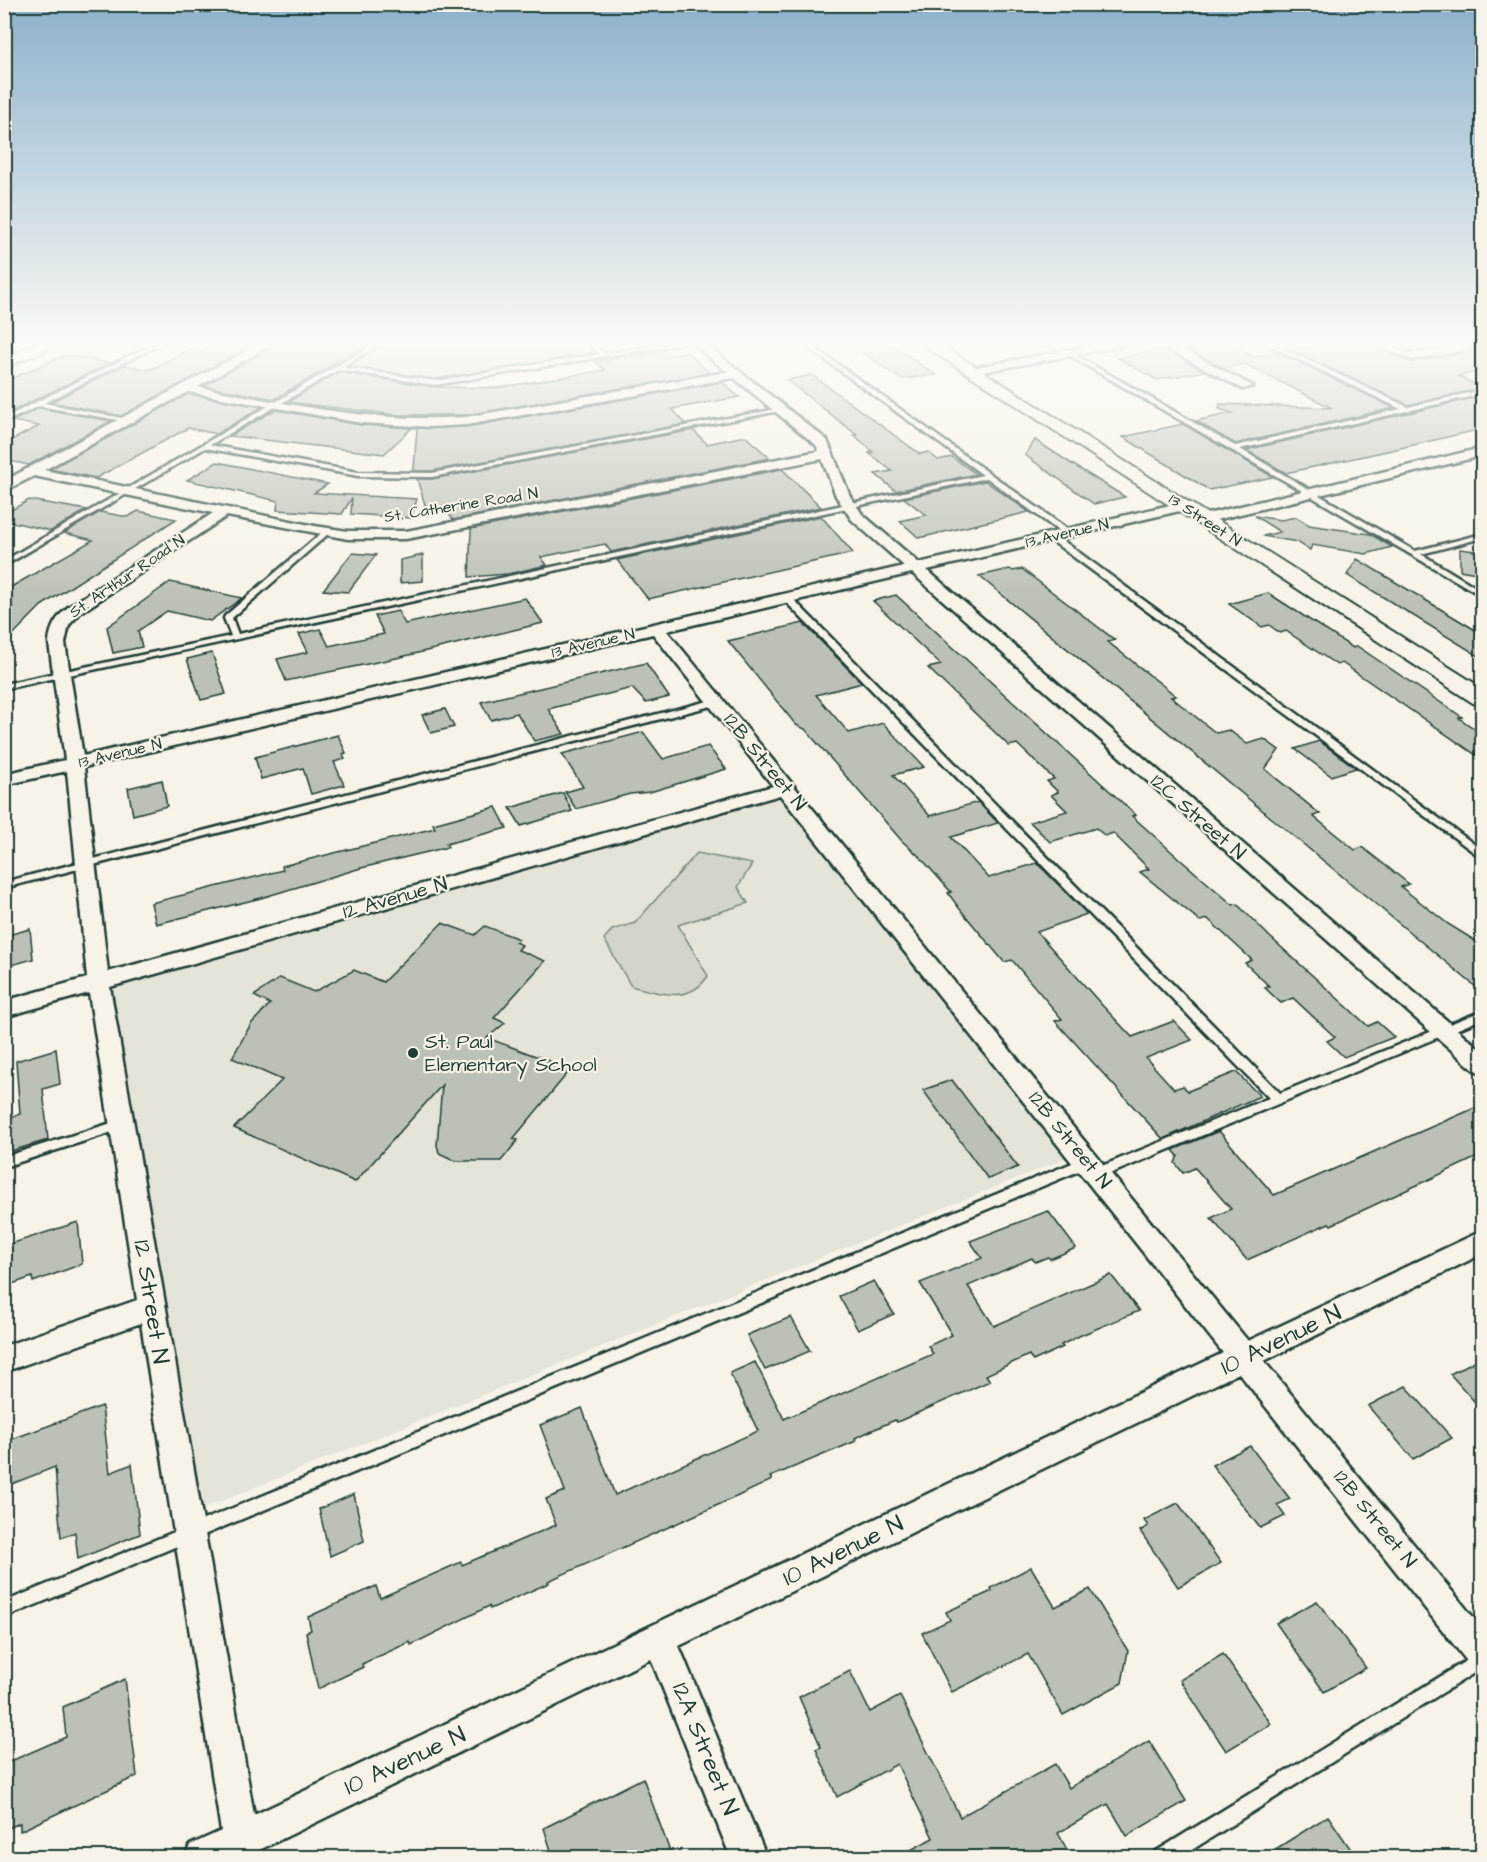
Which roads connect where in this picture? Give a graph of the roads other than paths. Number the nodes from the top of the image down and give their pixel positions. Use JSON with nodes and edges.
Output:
{"nodes":[{"id":1,"x":110,"y":430,"type":"edge"},
{"id":2,"x":231,"y":430,"type":"edge"},
{"id":3,"x":675,"y":430,"type":"edge"},
{"id":4,"x":806,"y":430,"type":"edge"},
{"id":5,"x":925,"y":430,"type":"edge"},
{"id":6,"x":1064,"y":430,"type":"edge"},
{"id":7,"x":1203,"y":430,"type":"edge"},
{"id":8,"x":1315,"y":430,"type":"edge"},
{"id":9,"x":204,"y":446,"type":"junction"},
{"id":10,"x":1235,"y":448,"type":"junction"},
{"id":11,"x":1482,"y":452,"type":"edge"},
{"id":12,"x":826,"y":454,"type":"junction"},
{"id":13,"x":32,"y":472,"type":"junction"},
{"id":14,"x":989,"y":476,"type":"junction"},
{"id":15,"x":4,"y":487,"type":"edge"},
{"id":16,"x":127,"y":491,"type":"junction"},
{"id":17,"x":1312,"y":493,"type":"junction"},
{"id":18,"x":848,"y":506,"type":"junction"},
{"id":19,"x":1183,"y":506,"type":"junction"},
{"id":20,"x":224,"y":512,"type":"junction"},
{"id":21,"x":1203,"y":519,"type":"junction"},
{"id":22,"x":325,"y":532,"type":"junction"},
{"id":23,"x":1059,"y":535,"type":"junction"},
{"id":24,"x":1482,"y":536,"type":"edge"},
{"id":25,"x":1413,"y":554,"type":"junction"},
{"id":26,"x":4,"y":564,"type":"edge"},
{"id":27,"x":916,"y":567,"type":"junction"},
{"id":28,"x":1482,"y":594,"type":"edge"},
{"id":29,"x":787,"y":598,"type":"junction"},
{"id":30,"x":656,"y":628,"type":"junction"},
{"id":31,"x":235,"y":637,"type":"junction"},
{"id":32,"x":61,"y":675,"type":"junction"},
{"id":33,"x":4,"y":687,"type":"edge"},
{"id":34,"x":1482,"y":698,"type":"edge"},
{"id":35,"x":716,"y":702,"type":"junction"},
{"id":36,"x":75,"y":764,"type":"junction"},
{"id":37,"x":4,"y":780,"type":"edge"},
{"id":38,"x":785,"y":788,"type":"junction"},
{"id":39,"x":1482,"y":854,"type":"edge"},
{"id":40,"x":84,"y":865,"type":"junction"},
{"id":41,"x":4,"y":885,"type":"edge"},
{"id":42,"x":98,"y":982,"type":"junction"},
{"id":43,"x":4,"y":1009,"type":"edge"},
{"id":44,"x":1482,"y":1015,"type":"edge"},
{"id":45,"x":1444,"y":1031,"type":"junction"},
{"id":46,"x":1482,"y":1064,"type":"edge"},
{"id":47,"x":1278,"y":1100,"type":"junction"},
{"id":48,"x":122,"y":1125,"type":"junction"},
{"id":49,"x":4,"y":1162,"type":"edge"},
{"id":50,"x":1091,"y":1168,"type":"junction"},
{"id":51,"x":1482,"y":1242,"type":"edge"},
{"id":52,"x":151,"y":1307,"type":"junction"},
{"id":53,"x":1246,"y":1357,"type":"junction"},
{"id":54,"x":4,"y":1359,"type":"edge"},
{"id":55,"x":190,"y":1533,"type":"junction"},
{"id":56,"x":4,"y":1610,"type":"edge"},
{"id":57,"x":660,"y":1640,"type":"junction"},
{"id":58,"x":1482,"y":1653,"type":"edge"},
{"id":59,"x":1482,"y":1659,"type":"edge"},
{"id":60,"x":240,"y":1839,"type":"junction"},
{"id":61,"x":203,"y":1857,"type":"edge"},
{"id":62,"x":749,"y":1857,"type":"edge"},
{"id":63,"x":1161,"y":1857,"type":"edge"}],
"edges":[{"from":1,"to":13,"type":"street"},
{"from":2,"to":9,"type":"lane"},
{"from":3,"to":9,"type":"lane"},
{"from":4,"to":12,"type":"street"},
{"from":5,"to":14,"type":"lane"},
{"from":6,"to":19,"type":"street","name":"13 Street N"},
{"from":7,"to":10,"type":"lane"},
{"from":8,"to":10,"type":"lane"},
{"from":9,"to":16,"type":"lane"},
{"from":10,"to":17,"type":"lane"},
{"from":11,"to":17,"type":"street"},
{"from":12,"to":18,"type":"street"},
{"from":12,"to":22,"type":"street","name":"St. Catherine Road N"},
{"from":13,"to":15,"type":"street"},
{"from":13,"to":16,"type":"street","name":"St. Catherine Road N"},
{"from":14,"to":18,"type":"lane"},
{"from":14,"to":23,"type":"lane"},
{"from":16,"to":20,"type":"street","name":"St. Catherine Road N"},
{"from":16,"to":26,"type":"lane"},
{"from":17,"to":21,"type":"street"},
{"from":17,"to":25,"type":"lane"},
{"from":18,"to":27,"type":"street","name":"12C Street N"},
{"from":18,"to":31,"type":"lane"},
{"from":19,"to":21,"type":"street","name":"13 Street N"},
{"from":19,"to":23,"type":"street","name":"13 Avenue N"},
{"from":20,"to":22,"type":"street","name":"St. Catherine Road N"},
{"from":20,"to":32,"type":"street","name":"St. Arthur Road N"},
{"from":21,"to":34,"type":"street","name":"13 Street N"},
{"from":22,"to":31,"type":"lane"},
{"from":23,"to":27,"type":"street","name":"13 Avenue N"},
{"from":23,"to":39,"type":"lane"},
{"from":24,"to":25,"type":"lane"},
{"from":25,"to":28,"type":"lane"},
{"from":27,"to":29,"type":"street","name":"13 Avenue N"},
{"from":27,"to":45,"type":"street","name":"12C Street N"},
{"from":29,"to":30,"type":"street","name":"13 Avenue N"},
{"from":29,"to":47,"type":"lane"},
{"from":30,"to":35,"type":"street","name":"12B Street N"},
{"from":30,"to":36,"type":"street","name":"13 Avenue N"},
{"from":31,"to":32,"type":"lane"},
{"from":32,"to":33,"type":"lane"},
{"from":32,"to":36,"type":"street","name":"St. Arthur Road N"},
{"from":35,"to":38,"type":"street","name":"12B Street N"},
{"from":35,"to":40,"type":"lane"},
{"from":36,"to":37,"type":"street","name":"13 Avenue N"},
{"from":36,"to":40,"type":"street","name":"12 Street N"},
{"from":38,"to":42,"type":"street","name":"12 Avenue N"},
{"from":38,"to":50,"type":"street","name":"12B Street N"},
{"from":40,"to":41,"type":"lane"},
{"from":40,"to":42,"type":"street","name":"12 Street N"},
{"from":42,"to":43,"type":"street","name":"12 Avenue N"},
{"from":42,"to":48,"type":"street","name":"12 Street N"},
{"from":44,"to":45,"type":"lane"},
{"from":45,"to":46,"type":"street","name":"12C Street N"},
{"from":45,"to":47,"type":"lane"},
{"from":47,"to":50,"type":"lane"},
{"from":48,"to":49,"type":"lane"},
{"from":48,"to":52,"type":"street","name":"12 Street N"},
{"from":50,"to":53,"type":"street","name":"12B Street N"},
{"from":50,"to":55,"type":"lane"},
{"from":51,"to":53,"type":"street","name":"10 Avenue N"},
{"from":52,"to":54,"type":"street"},
{"from":52,"to":55,"type":"street","name":"12 Street N"},
{"from":53,"to":57,"type":"street","name":"10 Avenue N"},
{"from":53,"to":58,"type":"street","name":"12B Street N"},
{"from":55,"to":56,"type":"lane"},
{"from":55,"to":60,"type":"street","name":"12 Street N"},
{"from":57,"to":60,"type":"street","name":"10 Avenue N"},
{"from":57,"to":62,"type":"street","name":"12A Street N"},
{"from":59,"to":63,"type":"lane"},
{"from":60,"to":61,"type":"street","name":"10 Avenue N"}]}
